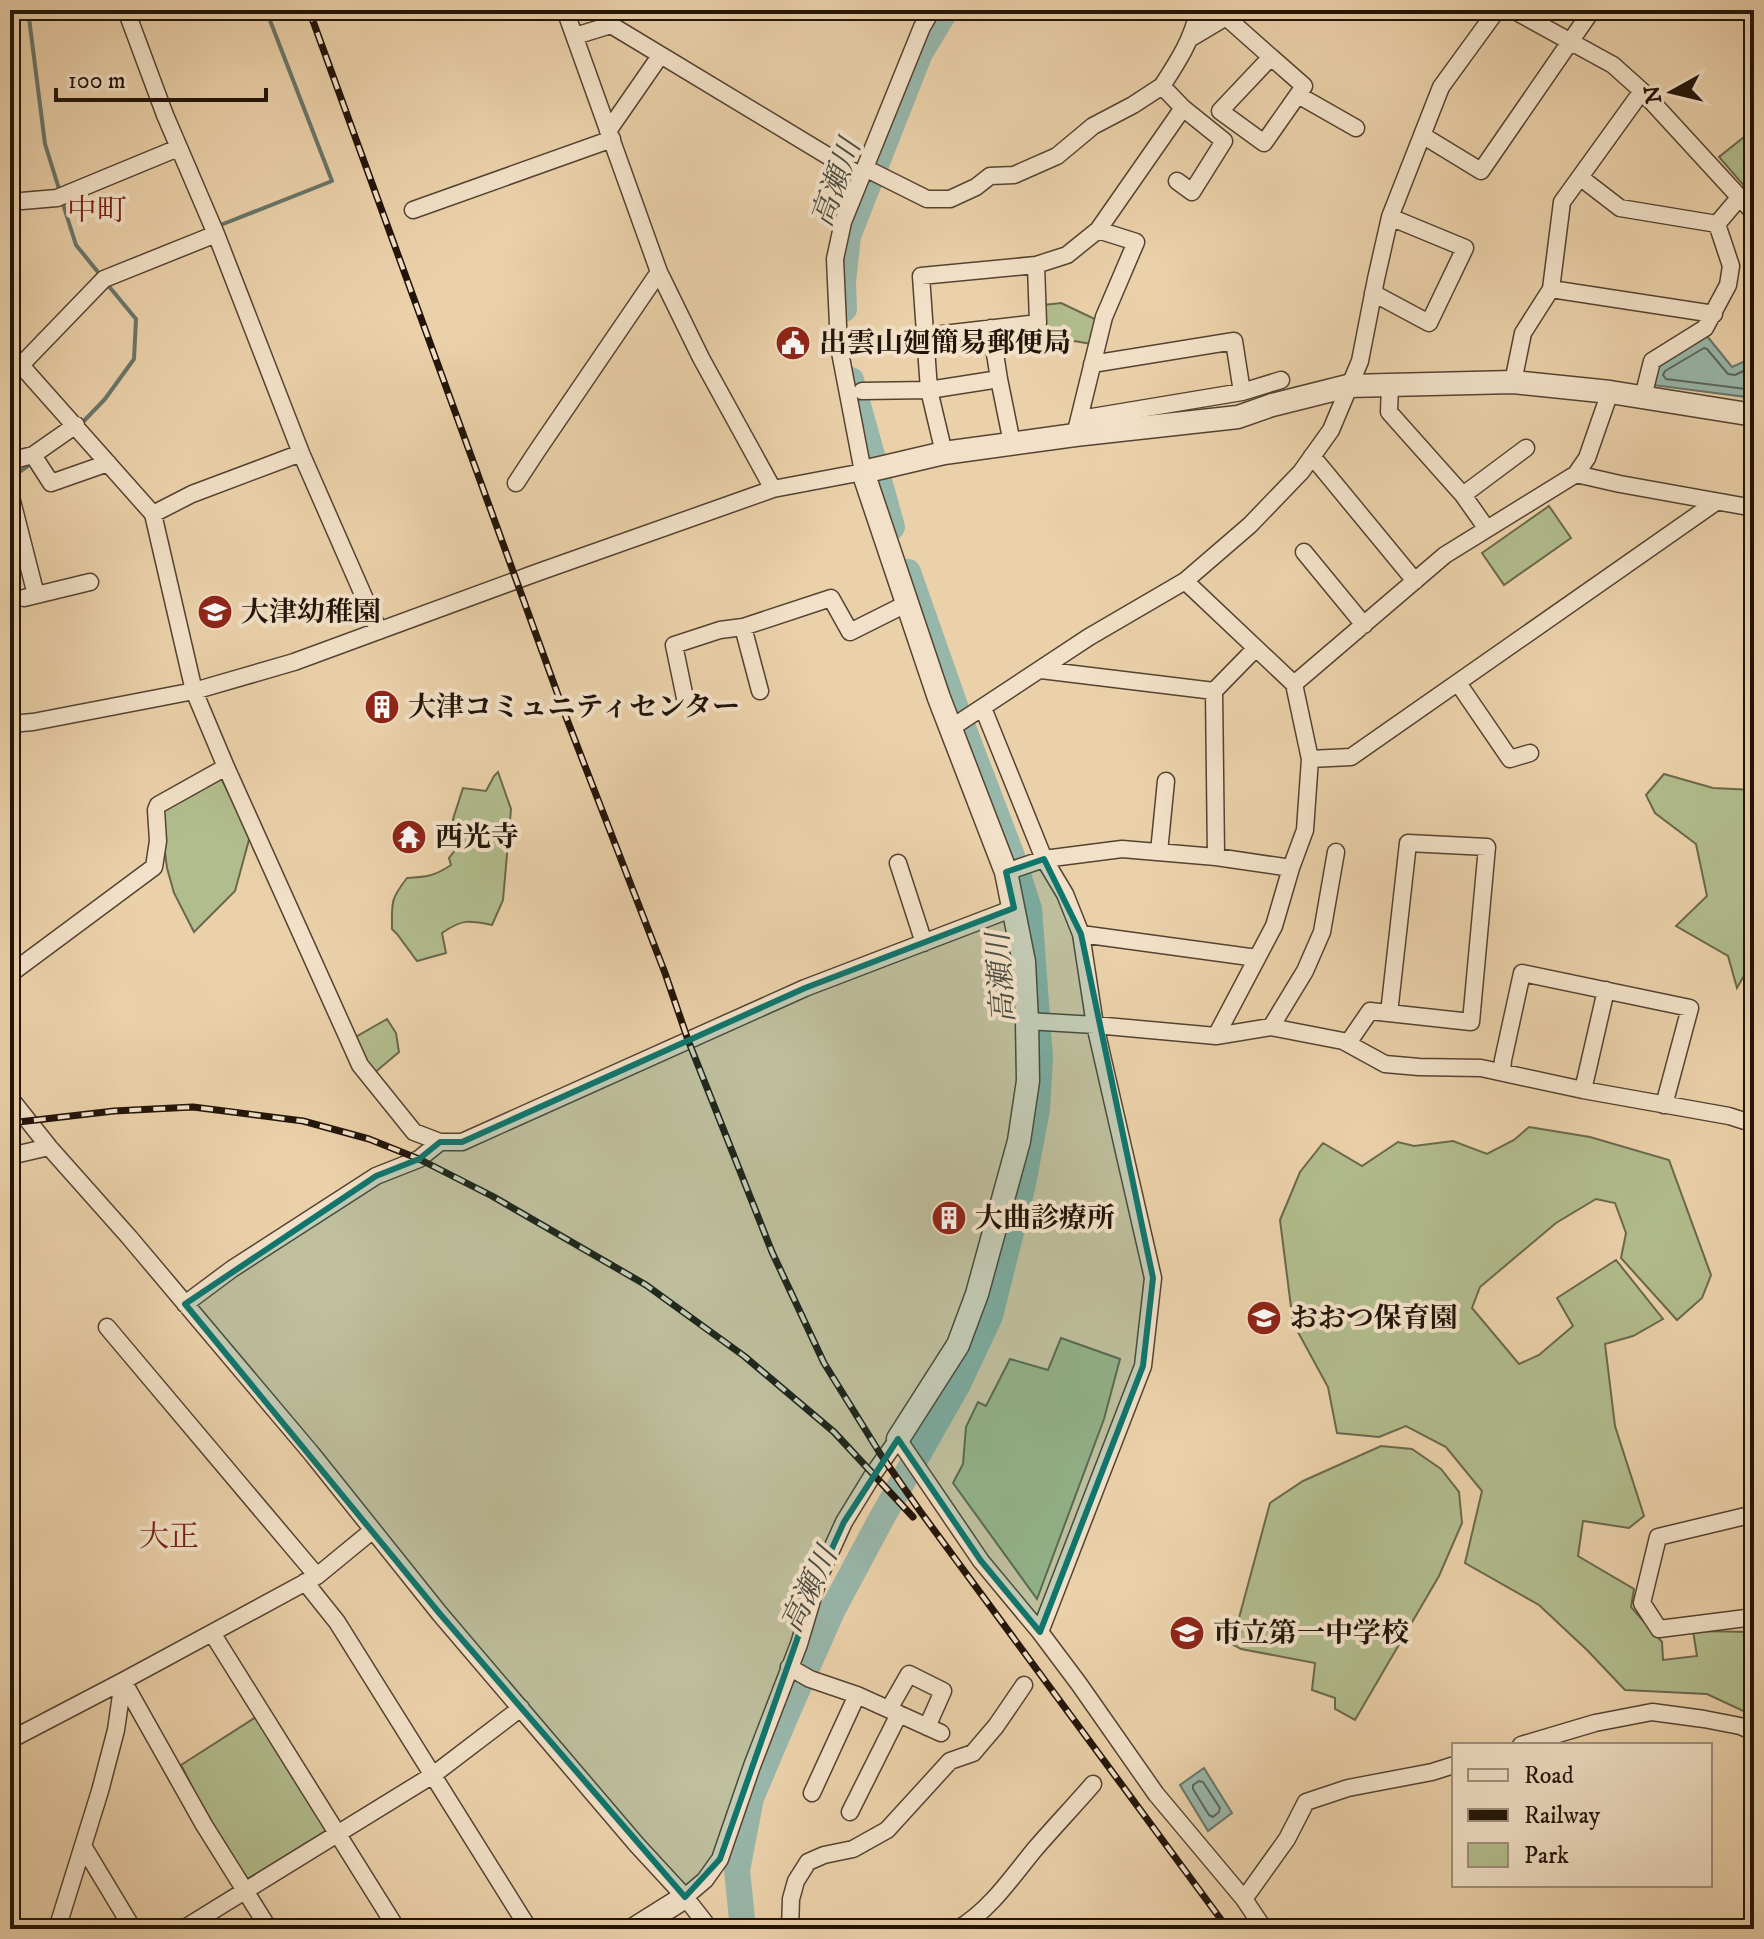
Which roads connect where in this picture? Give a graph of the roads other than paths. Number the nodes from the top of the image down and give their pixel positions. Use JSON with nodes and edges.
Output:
{"nodes":[{"id":1,"x":126,"y":10,"type":"edge"},
{"id":2,"x":565,"y":10,"type":"edge"},
{"id":3,"x":915,"y":10,"type":"edge"},
{"id":4,"x":932,"y":10,"type":"edge"},
{"id":5,"x":1198,"y":10,"type":"edge"},
{"id":6,"x":1497,"y":10,"type":"edge"},
{"id":7,"x":1513,"y":10,"type":"edge"},
{"id":8,"x":1592,"y":10,"type":"edge"},
{"id":9,"x":922,"y":27,"type":"junction"},
{"id":10,"x":575,"y":36,"type":"junction"},
{"id":11,"x":1188,"y":40,"type":"junction"},
{"id":12,"x":1571,"y":41,"type":"junction"},
{"id":13,"x":660,"y":56,"type":"junction"},
{"id":14,"x":1271,"y":57,"type":"junction"},
{"id":15,"x":1162,"y":86,"type":"junction"},
{"id":16,"x":1642,"y":91,"type":"junction"},
{"id":17,"x":1298,"y":95,"type":"junction"},
{"id":18,"x":1183,"y":108,"type":"junction"},
{"id":19,"x":1356,"y":128,"type":"dead end"},
{"id":20,"x":610,"y":135,"type":"junction"},
{"id":21,"x":1422,"y":135,"type":"junction"},
{"id":22,"x":178,"y":148,"type":"junction"},
{"id":23,"x":863,"y":172,"type":"junction"},
{"id":24,"x":1581,"y":178,"type":"junction"},
{"id":25,"x":1177,"y":181,"type":"dead end"},
{"id":26,"x":10,"y":202,"type":"edge"},
{"id":27,"x":1748,"y":209,"type":"edge"},
{"id":28,"x":413,"y":210,"type":"dead end"},
{"id":29,"x":1390,"y":217,"type":"junction"},
{"id":30,"x":1717,"y":224,"type":"junction"},
{"id":31,"x":1098,"y":230,"type":"junction"},
{"id":32,"x":216,"y":234,"type":"junction"},
{"id":33,"x":1036,"y":265,"type":"junction"},
{"id":34,"x":659,"y":272,"type":"junction"},
{"id":35,"x":1551,"y":289,"type":"junction"},
{"id":36,"x":1373,"y":293,"type":"junction"},
{"id":37,"x":1714,"y":314,"type":"junction"},
{"id":38,"x":991,"y":328,"type":"junction"},
{"id":39,"x":926,"y":336,"type":"junction"},
{"id":40,"x":15,"y":359,"type":"edge"},
{"id":41,"x":1092,"y":364,"type":"junction"},
{"id":42,"x":999,"y":379,"type":"junction"},
{"id":43,"x":1281,"y":380,"type":"dead end"},
{"id":44,"x":1513,"y":382,"type":"junction"},
{"id":45,"x":1390,"y":385,"type":"junction"},
{"id":46,"x":1348,"y":386,"type":"junction"},
{"id":47,"x":929,"y":390,"type":"junction"},
{"id":48,"x":862,"y":391,"type":"dead end"},
{"id":49,"x":1242,"y":392,"type":"junction"},
{"id":50,"x":1610,"y":392,"type":"junction"},
{"id":51,"x":1643,"y":397,"type":"junction"},
{"id":52,"x":1754,"y":415,"type":"edge"},
{"id":53,"x":76,"y":425,"type":"junction"},
{"id":54,"x":1077,"y":427,"type":"junction"},
{"id":55,"x":1012,"y":443,"type":"junction"},
{"id":56,"x":1526,"y":448,"type":"dead end"},
{"id":57,"x":301,"y":453,"type":"junction"},
{"id":58,"x":944,"y":453,"type":"junction"},
{"id":59,"x":33,"y":455,"type":"junction"},
{"id":60,"x":1312,"y":456,"type":"junction"},
{"id":61,"x":10,"y":461,"type":"edge"},
{"id":62,"x":108,"y":463,"type":"junction"},
{"id":63,"x":863,"y":472,"type":"junction"},
{"id":64,"x":1576,"y":474,"type":"junction"},
{"id":65,"x":516,"y":483,"type":"dead end"},
{"id":66,"x":773,"y":489,"type":"junction"},
{"id":67,"x":10,"y":493,"type":"edge"},
{"id":68,"x":1463,"y":495,"type":"junction"},
{"id":69,"x":1716,"y":502,"type":"junction"},
{"id":70,"x":1754,"y":508,"type":"edge"},
{"id":71,"x":153,"y":514,"type":"junction"},
{"id":72,"x":1487,"y":529,"type":"junction"},
{"id":73,"x":1304,"y":552,"type":"dead end"},
{"id":74,"x":1185,"y":581,"type":"junction"},
{"id":75,"x":1415,"y":581,"type":"junction"},
{"id":76,"x":90,"y":582,"type":"dead end"},
{"id":77,"x":906,"y":604,"type":"junction"},
{"id":78,"x":1364,"y":625,"type":"junction"},
{"id":79,"x":743,"y":627,"type":"junction"},
{"id":80,"x":379,"y":631,"type":"junction"},
{"id":81,"x":1256,"y":648,"type":"junction"},
{"id":82,"x":1041,"y":670,"type":"junction"},
{"id":83,"x":1458,"y":683,"type":"junction"},
{"id":84,"x":1294,"y":684,"type":"junction"},
{"id":85,"x":194,"y":691,"type":"junction"},
{"id":86,"x":760,"y":691,"type":"dead end"},
{"id":87,"x":1214,"y":691,"type":"junction"},
{"id":88,"x":685,"y":698,"type":"dead end"},
{"id":89,"x":983,"y":708,"type":"junction"},
{"id":90,"x":10,"y":724,"type":"edge"},
{"id":91,"x":951,"y":728,"type":"junction"},
{"id":92,"x":1530,"y":753,"type":"dead end"},
{"id":93,"x":1310,"y":759,"type":"junction"},
{"id":94,"x":226,"y":767,"type":"junction"},
{"id":95,"x":1166,"y":781,"type":"dead end"},
{"id":96,"x":1159,"y":852,"type":"junction"},
{"id":97,"x":1336,"y":852,"type":"dead end"},
{"id":98,"x":1216,"y":857,"type":"junction"},
{"id":99,"x":1044,"y":859,"type":"junction"},
{"id":100,"x":898,"y":863,"type":"dead end"},
{"id":101,"x":1291,"y":868,"type":"junction"},
{"id":102,"x":1006,"y":872,"type":"junction"},
{"id":103,"x":1014,"y":908,"type":"junction"},
{"id":104,"x":1081,"y":934,"type":"junction"},
{"id":105,"x":924,"y":943,"type":"junction"},
{"id":106,"x":1257,"y":958,"type":"junction"},
{"id":107,"x":10,"y":974,"type":"edge"},
{"id":108,"x":1606,"y":990,"type":"junction"},
{"id":109,"x":1389,"y":1013,"type":"junction"},
{"id":110,"x":1027,"y":1021,"type":"junction"},
{"id":111,"x":1095,"y":1025,"type":"junction"},
{"id":112,"x":1271,"y":1027,"type":"junction"},
{"id":113,"x":1216,"y":1036,"type":"junction"},
{"id":114,"x":1348,"y":1043,"type":"junction"},
{"id":115,"x":1502,"y":1072,"type":"junction"},
{"id":116,"x":1583,"y":1090,"type":"junction"},
{"id":117,"x":10,"y":1098,"type":"edge"},
{"id":118,"x":1664,"y":1105,"type":"junction"},
{"id":119,"x":1754,"y":1124,"type":"edge"},
{"id":120,"x":440,"y":1142,"type":"junction"},
{"id":121,"x":49,"y":1147,"type":"junction"},
{"id":122,"x":10,"y":1156,"type":"edge"},
{"id":123,"x":185,"y":1304,"type":"junction"},
{"id":124,"x":107,"y":1327,"type":"dead end"},
{"id":125,"x":898,"y":1439,"type":"junction"},
{"id":126,"x":1754,"y":1514,"type":"edge"},
{"id":127,"x":373,"y":1530,"type":"junction"},
{"id":128,"x":311,"y":1579,"type":"junction"},
{"id":129,"x":1754,"y":1617,"type":"edge"},
{"id":130,"x":1040,"y":1632,"type":"junction"},
{"id":131,"x":212,"y":1633,"type":"junction"},
{"id":132,"x":789,"y":1667,"type":"junction"},
{"id":133,"x":123,"y":1681,"type":"junction"},
{"id":134,"x":1024,"y":1685,"type":"dead end"},
{"id":135,"x":857,"y":1695,"type":"junction"},
{"id":136,"x":521,"y":1708,"type":"junction"},
{"id":137,"x":894,"y":1712,"type":"junction"},
{"id":138,"x":1754,"y":1732,"type":"edge"},
{"id":139,"x":10,"y":1740,"type":"edge"},
{"id":140,"x":1528,"y":1743,"type":"edge"},
{"id":141,"x":1452,"y":1766,"type":"edge"},
{"id":142,"x":433,"y":1775,"type":"junction"},
{"id":143,"x":1093,"y":1784,"type":"dead end"},
{"id":144,"x":812,"y":1793,"type":"dead end"},
{"id":145,"x":850,"y":1812,"type":"dead end"},
{"id":146,"x":338,"y":1833,"type":"junction"},
{"id":147,"x":83,"y":1846,"type":"junction"},
{"id":148,"x":245,"y":1889,"type":"junction"},
{"id":149,"x":685,"y":1897,"type":"junction"},
{"id":150,"x":1244,"y":1899,"type":"junction"},
{"id":151,"x":57,"y":1929,"type":"edge"},
{"id":152,"x":133,"y":1929,"type":"edge"},
{"id":153,"x":183,"y":1929,"type":"edge"},
{"id":154,"x":269,"y":1929,"type":"edge"},
{"id":155,"x":397,"y":1929,"type":"edge"},
{"id":156,"x":529,"y":1929,"type":"edge"},
{"id":157,"x":634,"y":1929,"type":"edge"},
{"id":158,"x":710,"y":1929,"type":"edge"},
{"id":159,"x":790,"y":1929,"type":"edge"},
{"id":160,"x":958,"y":1929,"type":"edge"},
{"id":161,"x":1264,"y":1929,"type":"edge"}],
"edges":[{"from":1,"to":22,"type":"street"},
{"from":2,"to":10,"type":"street"},
{"from":3,"to":9,"type":"street"},
{"from":4,"to":9,"type":"street"},
{"from":5,"to":11,"type":"street"},
{"from":6,"to":21,"type":"street"},
{"from":7,"to":12,"type":"street"},
{"from":8,"to":12,"type":"street"},
{"from":9,"to":23,"type":"street"},
{"from":10,"to":13,"type":"street"},
{"from":10,"to":20,"type":"street"},
{"from":11,"to":14,"type":"street"},
{"from":11,"to":15,"type":"street"},
{"from":12,"to":16,"type":"street"},
{"from":12,"to":21,"type":"street"},
{"from":13,"to":20,"type":"street"},
{"from":13,"to":23,"type":"street"},
{"from":14,"to":17,"type":"street"},
{"from":14,"to":17,"type":"street"},
{"from":15,"to":18,"type":"street"},
{"from":15,"to":23,"type":"street"},
{"from":16,"to":24,"type":"street"},
{"from":16,"to":27,"type":"street"},
{"from":17,"to":19,"type":"street"},
{"from":18,"to":25,"type":"street"},
{"from":18,"to":31,"type":"street"},
{"from":20,"to":28,"type":"street"},
{"from":20,"to":34,"type":"street"},
{"from":21,"to":29,"type":"street"},
{"from":22,"to":26,"type":"street"},
{"from":22,"to":32,"type":"street"},
{"from":23,"to":63,"type":"street"},
{"from":24,"to":30,"type":"street"},
{"from":24,"to":35,"type":"street"},
{"from":27,"to":30,"type":"street"},
{"from":29,"to":36,"type":"street"},
{"from":29,"to":36,"type":"street"},
{"from":30,"to":37,"type":"street"},
{"from":31,"to":33,"type":"street"},
{"from":31,"to":41,"type":"street"},
{"from":32,"to":40,"type":"street"},
{"from":32,"to":57,"type":"street"},
{"from":33,"to":38,"type":"street"},
{"from":33,"to":39,"type":"street"},
{"from":34,"to":65,"type":"street"},
{"from":34,"to":66,"type":"street"},
{"from":35,"to":37,"type":"street"},
{"from":35,"to":44,"type":"street"},
{"from":36,"to":46,"type":"street"},
{"from":37,"to":51,"type":"street"},
{"from":38,"to":39,"type":"street"},
{"from":38,"to":42,"type":"street"},
{"from":39,"to":47,"type":"street"},
{"from":40,"to":53,"type":"street"},
{"from":41,"to":49,"type":"street"},
{"from":41,"to":54,"type":"street"},
{"from":42,"to":47,"type":"street"},
{"from":42,"to":55,"type":"street"},
{"from":43,"to":49,"type":"street"},
{"from":44,"to":45,"type":"street"},
{"from":44,"to":50,"type":"street"},
{"from":45,"to":46,"type":"street"},
{"from":45,"to":68,"type":"street"},
{"from":46,"to":54,"type":"street"},
{"from":46,"to":60,"type":"street"},
{"from":47,"to":48,"type":"street"},
{"from":47,"to":58,"type":"street"},
{"from":49,"to":54,"type":"street"},
{"from":50,"to":51,"type":"street"},
{"from":50,"to":64,"type":"street"},
{"from":51,"to":52,"type":"street"},
{"from":53,"to":59,"type":"street"},
{"from":53,"to":62,"type":"street"},
{"from":54,"to":55,"type":"street"},
{"from":55,"to":58,"type":"street"},
{"from":56,"to":68,"type":"street"},
{"from":57,"to":71,"type":"street"},
{"from":57,"to":80,"type":"street"},
{"from":58,"to":63,"type":"street"},
{"from":59,"to":61,"type":"street"},
{"from":59,"to":62,"type":"street"},
{"from":60,"to":74,"type":"street"},
{"from":60,"to":75,"type":"street"},
{"from":62,"to":71,"type":"street"},
{"from":63,"to":66,"type":"street"},
{"from":63,"to":77,"type":"street"},
{"from":64,"to":69,"type":"street"},
{"from":64,"to":72,"type":"street"},
{"from":66,"to":80,"type":"street"},
{"from":67,"to":76,"type":"street"},
{"from":68,"to":72,"type":"street"},
{"from":69,"to":70,"type":"street"},
{"from":69,"to":83,"type":"street"},
{"from":71,"to":85,"type":"street"},
{"from":72,"to":75,"type":"street"},
{"from":73,"to":78,"type":"street"},
{"from":74,"to":81,"type":"street"},
{"from":74,"to":82,"type":"street"},
{"from":75,"to":78,"type":"street"},
{"from":77,"to":79,"type":"street"},
{"from":77,"to":91,"type":"street"},
{"from":78,"to":84,"type":"street"},
{"from":79,"to":86,"type":"street"},
{"from":79,"to":88,"type":"street"},
{"from":80,"to":85,"type":"street"},
{"from":81,"to":84,"type":"street"},
{"from":81,"to":87,"type":"street"},
{"from":82,"to":87,"type":"street"},
{"from":82,"to":89,"type":"street"},
{"from":83,"to":92,"type":"street"},
{"from":83,"to":93,"type":"street"},
{"from":84,"to":93,"type":"street"},
{"from":85,"to":90,"type":"street"},
{"from":85,"to":94,"type":"street"},
{"from":87,"to":98,"type":"street"},
{"from":89,"to":91,"type":"street"},
{"from":89,"to":99,"type":"street"},
{"from":91,"to":102,"type":"street"},
{"from":93,"to":101,"type":"street"},
{"from":94,"to":107,"type":"street"},
{"from":94,"to":120,"type":"street"},
{"from":95,"to":96,"type":"street"},
{"from":96,"to":98,"type":"street"},
{"from":96,"to":99,"type":"street"},
{"from":97,"to":112,"type":"street"},
{"from":98,"to":101,"type":"street"},
{"from":99,"to":102,"type":"street"},
{"from":99,"to":104,"type":"street"},
{"from":100,"to":105,"type":"street"},
{"from":101,"to":106,"type":"street"},
{"from":102,"to":103,"type":"street"},
{"from":103,"to":105,"type":"street"},
{"from":103,"to":110,"type":"street"},
{"from":104,"to":106,"type":"street"},
{"from":104,"to":111,"type":"street"},
{"from":105,"to":120,"type":"street"},
{"from":106,"to":113,"type":"street"},
{"from":108,"to":115,"type":"street"},
{"from":108,"to":116,"type":"street"},
{"from":108,"to":118,"type":"street"},
{"from":109,"to":109,"type":"street"},
{"from":109,"to":114,"type":"street"},
{"from":110,"to":111,"type":"street"},
{"from":110,"to":125,"type":"street"},
{"from":111,"to":113,"type":"street"},
{"from":111,"to":130,"type":"street"},
{"from":112,"to":113,"type":"street"},
{"from":112,"to":114,"type":"street"},
{"from":114,"to":115,"type":"street"},
{"from":115,"to":116,"type":"street"},
{"from":116,"to":118,"type":"street"},
{"from":117,"to":121,"type":"street"},
{"from":118,"to":119,"type":"street"},
{"from":120,"to":123,"type":"street"},
{"from":121,"to":122,"type":"street"},
{"from":121,"to":123,"type":"street"},
{"from":123,"to":127,"type":"street"},
{"from":124,"to":128,"type":"street"},
{"from":125,"to":130,"type":"street"},
{"from":125,"to":132,"type":"street"},
{"from":126,"to":129,"type":"street"},
{"from":127,"to":128,"type":"street"},
{"from":127,"to":136,"type":"street"},
{"from":128,"to":131,"type":"street"},
{"from":128,"to":142,"type":"street"},
{"from":130,"to":150,"type":"street"},
{"from":131,"to":133,"type":"street"},
{"from":131,"to":146,"type":"street"},
{"from":132,"to":135,"type":"street"},
{"from":132,"to":149,"type":"street"},
{"from":133,"to":139,"type":"street"},
{"from":133,"to":147,"type":"street"},
{"from":133,"to":148,"type":"street"},
{"from":134,"to":159,"type":"street"},
{"from":135,"to":137,"type":"street"},
{"from":135,"to":144,"type":"street"},
{"from":136,"to":142,"type":"street"},
{"from":136,"to":149,"type":"street"},
{"from":137,"to":137,"type":"street"},
{"from":137,"to":145,"type":"street"},
{"from":138,"to":140,"type":"street"},
{"from":141,"to":150,"type":"street"},
{"from":142,"to":146,"type":"street"},
{"from":142,"to":156,"type":"street"},
{"from":143,"to":160,"type":"street"},
{"from":146,"to":148,"type":"street"},
{"from":146,"to":155,"type":"street"},
{"from":147,"to":151,"type":"street"},
{"from":147,"to":152,"type":"street"},
{"from":148,"to":153,"type":"street"},
{"from":148,"to":154,"type":"street"},
{"from":149,"to":157,"type":"street"},
{"from":149,"to":158,"type":"street"},
{"from":150,"to":161,"type":"street"}]}
